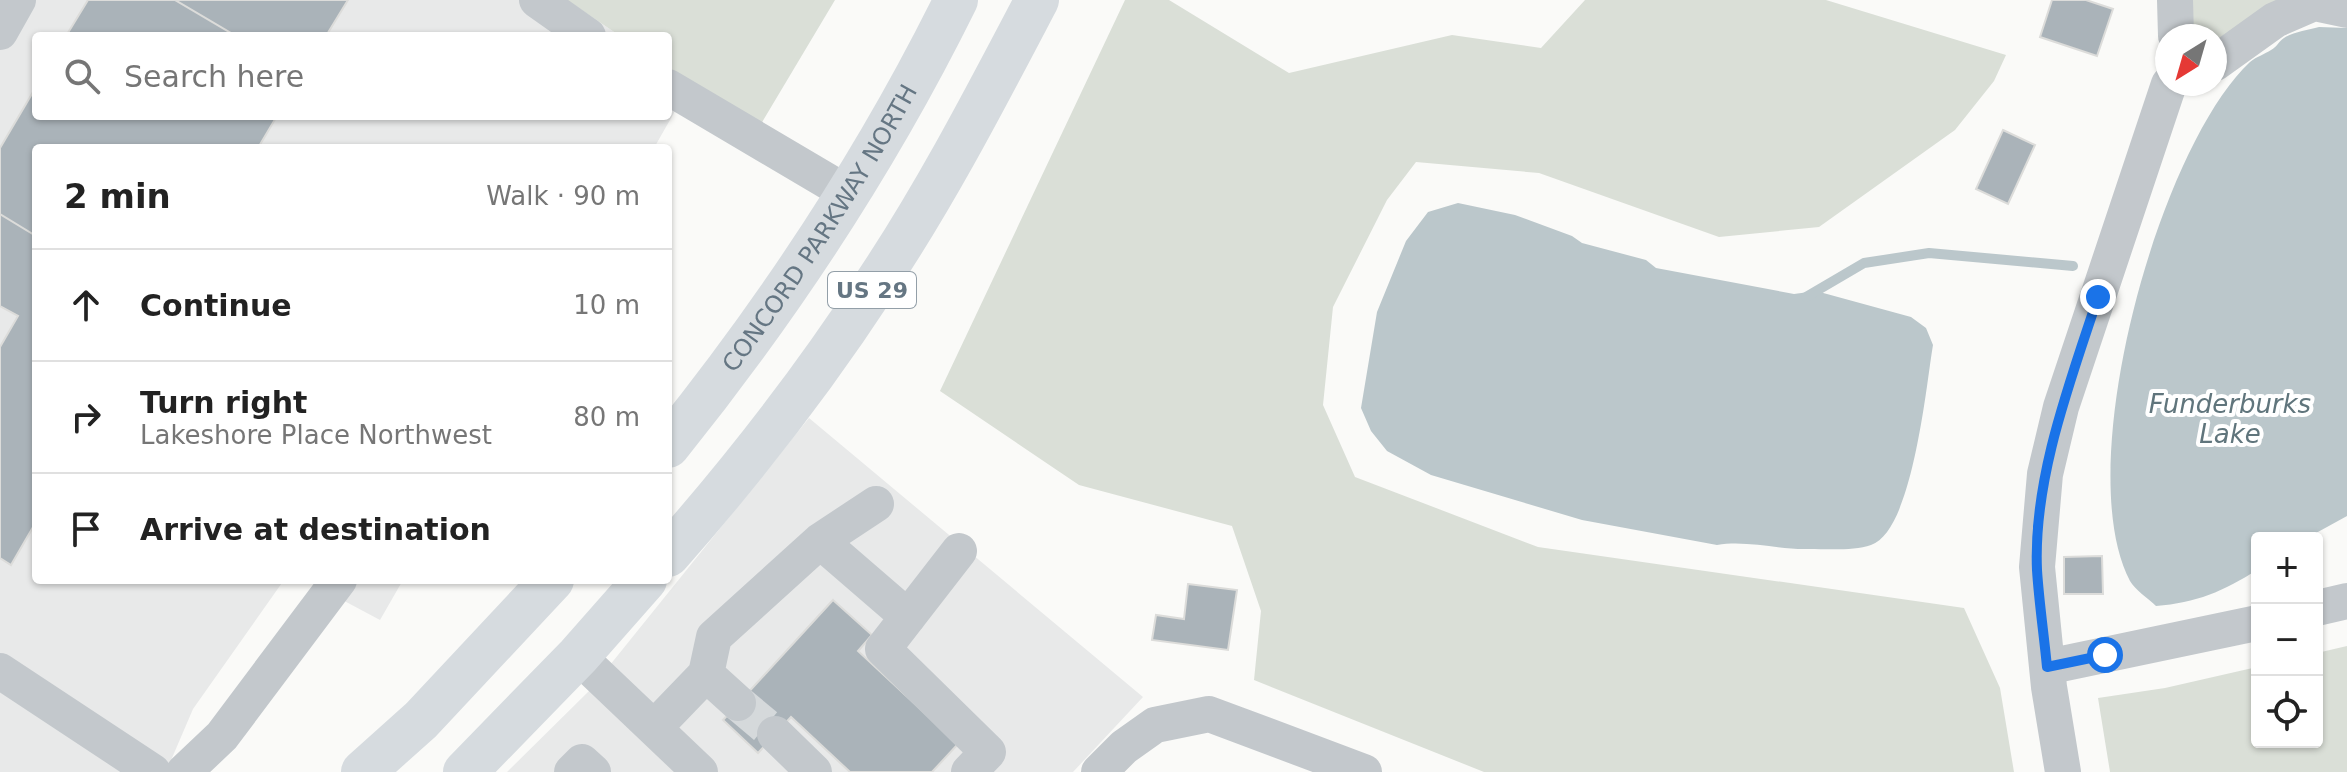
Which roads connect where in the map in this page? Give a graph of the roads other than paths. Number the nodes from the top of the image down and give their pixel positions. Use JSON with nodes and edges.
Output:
{"nodes":[{"id":1,"x":18,"y":0,"type":"edge"},
{"id":2,"x":537,"y":0,"type":"edge"},
{"id":3,"x":956,"y":0,"type":"edge"},
{"id":4,"x":1037,"y":0,"type":"edge"},
{"id":5,"x":2175,"y":0,"type":"edge"},
{"id":6,"x":2347,"y":10,"type":"edge"},
{"id":7,"x":2176,"y":24,"type":"edge"},
{"id":8,"x":0,"y":32,"type":"edge"},
{"id":9,"x":582,"y":32,"type":"edge"},
{"id":10,"x":2227,"y":54,"type":"edge"},
{"id":11,"x":672,"y":89,"type":"edge"},
{"id":12,"x":2171,"y":96,"type":"edge"},
{"id":13,"x":849,"y":194,"type":"junction"},
{"id":14,"x":672,"y":441,"type":"edge"},
{"id":15,"x":876,"y":504,"type":"dead end"},
{"id":16,"x":820,"y":541,"type":"junction"},
{"id":17,"x":672,"y":550,"type":"edge"},
{"id":18,"x":959,"y":551,"type":"dead end"},
{"id":19,"x":336,"y":584,"type":"edge"},
{"id":20,"x":641,"y":584,"type":"edge"},
{"id":21,"x":540,"y":594,"type":"edge"},
{"id":22,"x":2347,"y":601,"type":"edge"},
{"id":23,"x":2323,"y":607,"type":"edge"},
{"id":24,"x":908,"y":617,"type":"junction"},
{"id":25,"x":2251,"y":625,"type":"edge"},
{"id":26,"x":497,"y":640,"type":"junction"},
{"id":27,"x":578,"y":656,"type":"junction"},
{"id":28,"x":0,"y":671,"type":"edge"},
{"id":29,"x":706,"y":674,"type":"junction"},
{"id":30,"x":2048,"y":677,"type":"junction"},
{"id":31,"x":548,"y":688,"type":"junction"},
{"id":32,"x":738,"y":703,"type":"tunnel mouth"},
{"id":33,"x":654,"y":728,"type":"junction"},
{"id":34,"x":775,"y":734,"type":"tunnel mouth"},
{"id":35,"x":153,"y":772,"type":"edge"},
{"id":36,"x":184,"y":772,"type":"edge"},
{"id":37,"x":363,"y":772,"type":"edge"},
{"id":38,"x":465,"y":772,"type":"edge"},
{"id":39,"x":572,"y":772,"type":"edge"},
{"id":40,"x":593,"y":772,"type":"edge"},
{"id":41,"x":700,"y":772,"type":"edge"},
{"id":42,"x":814,"y":772,"type":"edge"},
{"id":43,"x":969,"y":772,"type":"edge"},
{"id":44,"x":1099,"y":772,"type":"edge"},
{"id":45,"x":1364,"y":772,"type":"edge"},
{"id":46,"x":2063,"y":772,"type":"edge"}],
"edges":[{"from":1,"to":8,"type":"street"},
{"from":2,"to":9,"type":"street"},
{"from":3,"to":13,"type":"highway","name":"CONCORD PARKWAY NORTH","number":"US 29"},
{"from":4,"to":17,"type":"highway","number":"US 29"},
{"from":5,"to":7,"type":"street"},
{"from":6,"to":10,"type":"street"},
{"from":11,"to":13,"type":"street"},
{"from":12,"to":30,"type":"street"},
{"from":13,"to":14,"type":"highway","name":"CONCORD PARKWAY NORTH","number":"US 29"},
{"from":15,"to":16,"type":"street"},
{"from":16,"to":24,"type":"street"},
{"from":16,"to":29,"type":"street"},
{"from":18,"to":24,"type":"street"},
{"from":19,"to":36,"type":"street"},
{"from":20,"to":27,"type":"highway"},
{"from":21,"to":26,"type":"highway"},
{"from":21,"to":27,"type":"highway"},
{"from":22,"to":23,"type":"street"},
{"from":24,"to":43,"type":"street"},
{"from":25,"to":30,"type":"street"},
{"from":26,"to":31,"type":"highway"},
{"from":26,"to":37,"type":"highway"},
{"from":27,"to":31,"type":"highway"},
{"from":27,"to":33,"type":"street"},
{"from":28,"to":35,"type":"street"},
{"from":29,"to":32,"type":"street"},
{"from":29,"to":33,"type":"street"},
{"from":30,"to":46,"type":"street"},
{"from":31,"to":38,"type":"highway"},
{"from":33,"to":41,"type":"street"},
{"from":34,"to":42,"type":"street"},
{"from":39,"to":40,"type":"street"},
{"from":44,"to":45,"type":"street"}]}
